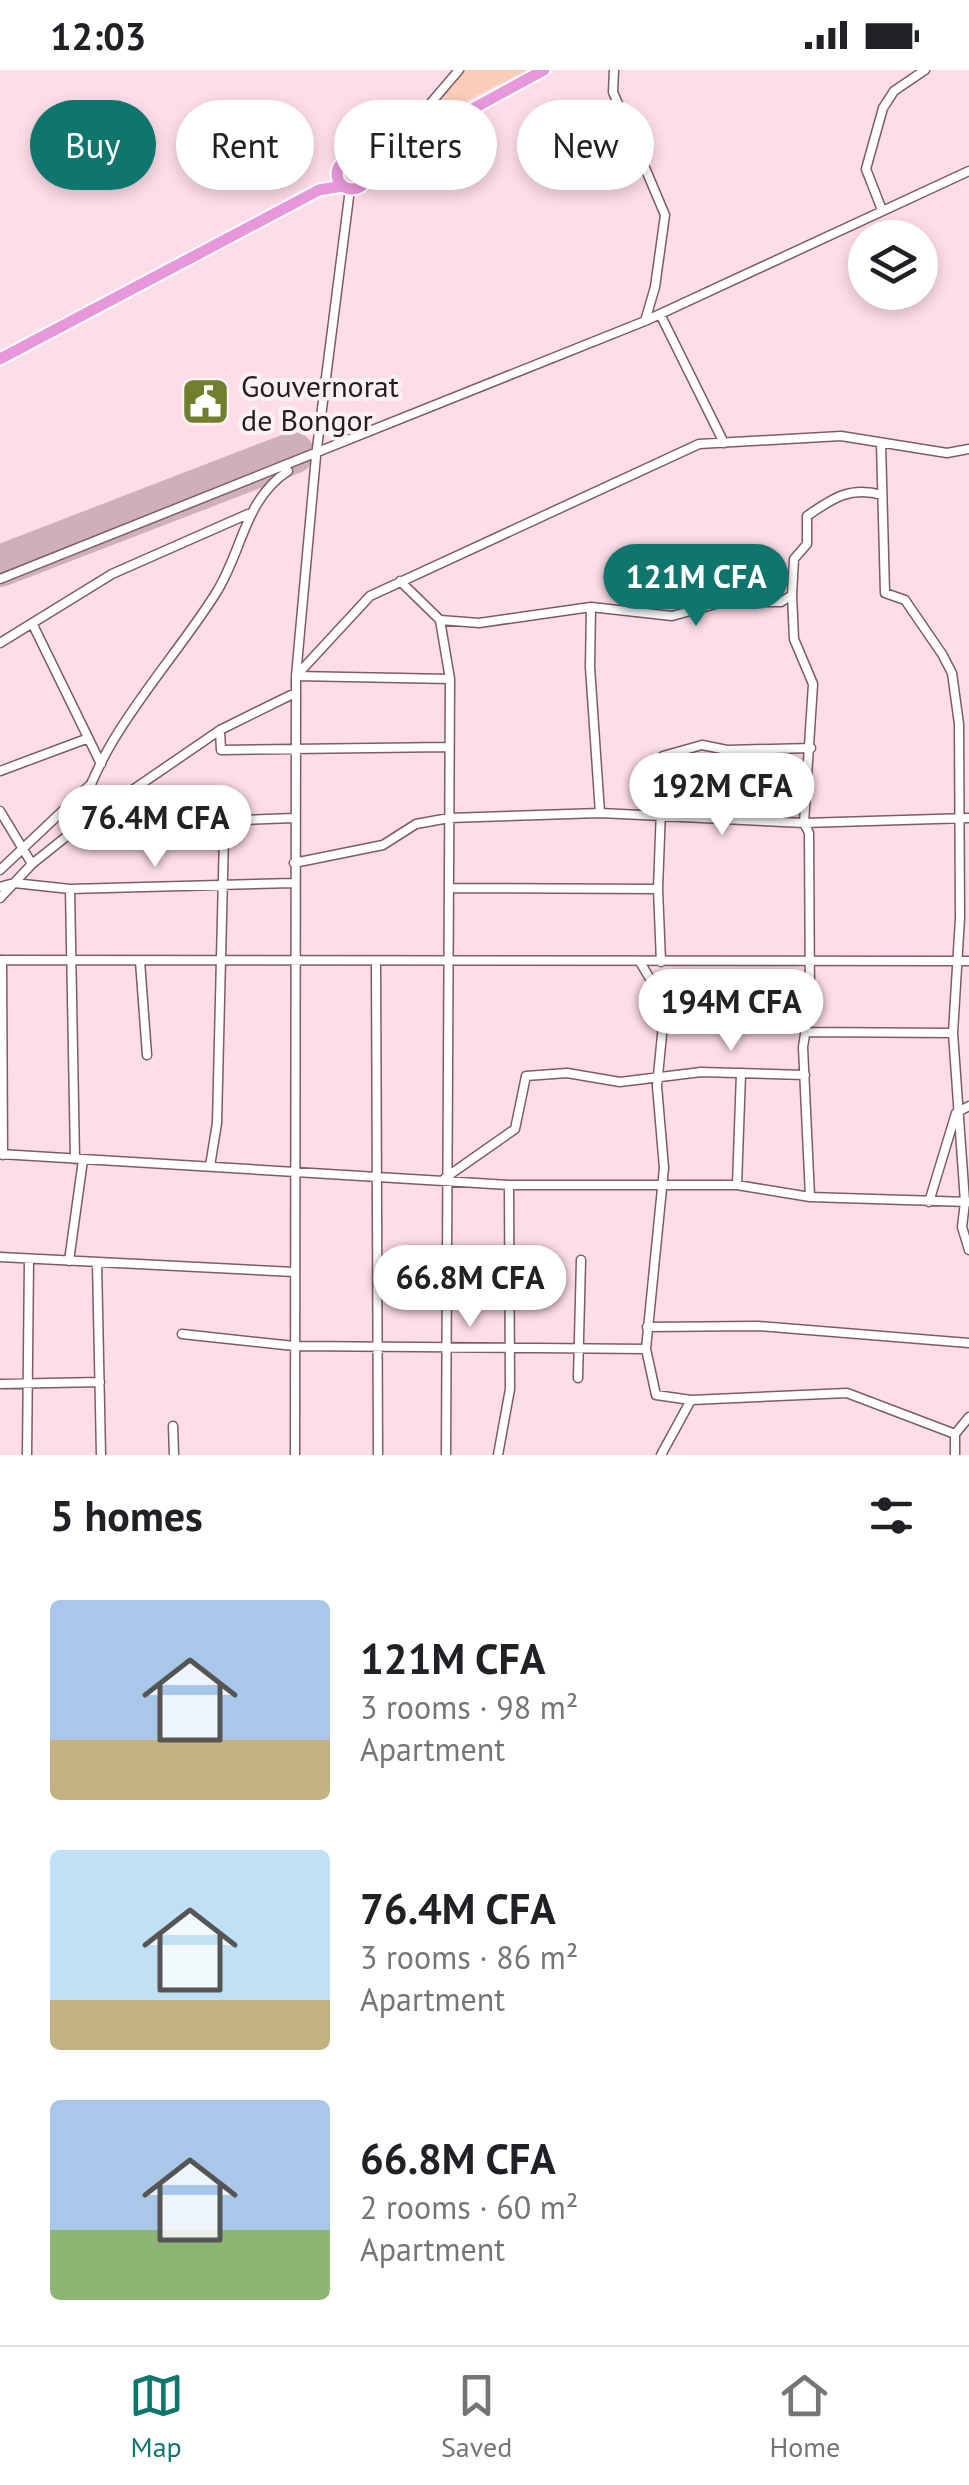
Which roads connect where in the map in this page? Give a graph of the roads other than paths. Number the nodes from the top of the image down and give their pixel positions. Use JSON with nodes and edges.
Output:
{"nodes":[{"id":1,"x":460,"y":70,"type":"edge"},
{"id":2,"x":544,"y":70,"type":"edge"},
{"id":3,"x":614,"y":70,"type":"edge"},
{"id":4,"x":926,"y":70,"type":"edge"},
{"id":5,"x":434,"y":100,"type":"edge"},
{"id":6,"x":488,"y":100,"type":"edge"},
{"id":7,"x":969,"y":171,"type":"edge"},
{"id":8,"x":334,"y":173,"type":"edge"},
{"id":9,"x":334,"y":189,"type":"edge"},
{"id":10,"x":319,"y":190,"type":"junction"},
{"id":11,"x":347,"y":190,"type":"edge"},
{"id":12,"x":882,"y":210,"type":"junction"},
{"id":13,"x":660,"y":314,"type":"junction"},
{"id":14,"x":645,"y":321,"type":"junction"},
{"id":15,"x":0,"y":359,"type":"edge"},
{"id":16,"x":724,"y":443,"type":"junction"},
{"id":17,"x":881,"y":443,"type":"junction"},
{"id":18,"x":969,"y":450,"type":"edge"},
{"id":19,"x":316,"y":456,"type":"junction"},
{"id":20,"x":882,"y":495,"type":"junction"},
{"id":21,"x":248,"y":514,"type":"junction"},
{"id":22,"x":0,"y":579,"type":"edge"},
{"id":23,"x":400,"y":582,"type":"junction"},
{"id":24,"x":792,"y":595,"type":"junction"},
{"id":25,"x":592,"y":607,"type":"junction"},
{"id":26,"x":440,"y":620,"type":"junction"},
{"id":27,"x":33,"y":625,"type":"junction"},
{"id":28,"x":0,"y":643,"type":"edge"},
{"id":29,"x":296,"y":676,"type":"junction"},
{"id":30,"x":450,"y":680,"type":"junction"},
{"id":31,"x":295,"y":693,"type":"junction"},
{"id":32,"x":220,"y":730,"type":"junction"},
{"id":33,"x":964,"y":732,"type":"edge"},
{"id":34,"x":86,"y":739,"type":"junction"},
{"id":35,"x":295,"y":748,"type":"junction"},
{"id":36,"x":448,"y":748,"type":"junction"},
{"id":37,"x":811,"y":748,"type":"junction"},
{"id":38,"x":101,"y":764,"type":"junction"},
{"id":39,"x":0,"y":772,"type":"edge"},
{"id":40,"x":90,"y":785,"type":"junction"},
{"id":41,"x":0,"y":812,"type":"edge"},
{"id":42,"x":104,"y":813,"type":"junction"},
{"id":43,"x":600,"y":814,"type":"junction"},
{"id":44,"x":294,"y":818,"type":"junction"},
{"id":45,"x":449,"y":818,"type":"junction"},
{"id":46,"x":662,"y":818,"type":"junction"},
{"id":47,"x":964,"y":818,"type":"edge"},
{"id":48,"x":804,"y":823,"type":"junction"},
{"id":49,"x":77,"y":828,"type":"junction"},
{"id":50,"x":224,"y":836,"type":"junction"},
{"id":51,"x":18,"y":848,"type":"junction"},
{"id":52,"x":294,"y":862,"type":"junction"},
{"id":53,"x":32,"y":864,"type":"junction"},
{"id":54,"x":0,"y":870,"type":"edge"},
{"id":55,"x":14,"y":883,"type":"junction"},
{"id":56,"x":294,"y":883,"type":"junction"},
{"id":57,"x":221,"y":886,"type":"junction"},
{"id":58,"x":0,"y":888,"type":"edge"},
{"id":59,"x":448,"y":888,"type":"junction"},
{"id":60,"x":658,"y":888,"type":"junction"},
{"id":61,"x":70,"y":889,"type":"junction"},
{"id":62,"x":0,"y":898,"type":"edge"},
{"id":63,"x":1,"y":960,"type":"edge"},
{"id":64,"x":71,"y":960,"type":"junction"},
{"id":65,"x":293,"y":961,"type":"junction"},
{"id":66,"x":807,"y":961,"type":"junction"},
{"id":67,"x":954,"y":961,"type":"junction"},
{"id":68,"x":969,"y":961,"type":"edge"},
{"id":69,"x":140,"y":962,"type":"junction"},
{"id":70,"x":220,"y":962,"type":"junction"},
{"id":71,"x":376,"y":962,"type":"junction"},
{"id":72,"x":640,"y":962,"type":"junction"},
{"id":73,"x":661,"y":962,"type":"junction"},
{"id":74,"x":449,"y":963,"type":"junction"},
{"id":75,"x":806,"y":1032,"type":"junction"},
{"id":76,"x":953,"y":1033,"type":"junction"},
{"id":77,"x":147,"y":1054,"type":"dead end"},
{"id":78,"x":741,"y":1074,"type":"junction"},
{"id":79,"x":658,"y":1075,"type":"junction"},
{"id":80,"x":805,"y":1075,"type":"junction"},
{"id":81,"x":969,"y":1106,"type":"edge"},
{"id":82,"x":956,"y":1113,"type":"junction"},
{"id":83,"x":2,"y":1154,"type":"edge"},
{"id":84,"x":79,"y":1159,"type":"junction"},
{"id":85,"x":210,"y":1166,"type":"junction"},
{"id":86,"x":294,"y":1174,"type":"junction"},
{"id":87,"x":379,"y":1177,"type":"junction"},
{"id":88,"x":444,"y":1179,"type":"junction"},
{"id":89,"x":509,"y":1185,"type":"junction"},
{"id":90,"x":738,"y":1185,"type":"junction"},
{"id":91,"x":662,"y":1187,"type":"junction"},
{"id":92,"x":810,"y":1197,"type":"junction"},
{"id":93,"x":929,"y":1202,"type":"junction"},
{"id":94,"x":967,"y":1202,"type":"edge"},
{"id":95,"x":969,"y":1250,"type":"edge"},
{"id":96,"x":0,"y":1257,"type":"edge"},
{"id":97,"x":29,"y":1258,"type":"junction"},
{"id":98,"x":581,"y":1260,"type":"dead end"},
{"id":99,"x":69,"y":1261,"type":"junction"},
{"id":100,"x":98,"y":1262,"type":"junction"},
{"id":101,"x":294,"y":1272,"type":"junction"},
{"id":102,"x":647,"y":1327,"type":"junction"},
{"id":103,"x":182,"y":1334,"type":"dead end"},
{"id":104,"x":969,"y":1343,"type":"edge"},
{"id":105,"x":294,"y":1346,"type":"junction"},
{"id":106,"x":376,"y":1348,"type":"junction"},
{"id":107,"x":448,"y":1349,"type":"junction"},
{"id":108,"x":509,"y":1349,"type":"junction"},
{"id":109,"x":578,"y":1349,"type":"junction"},
{"id":110,"x":646,"y":1349,"type":"junction"},
{"id":111,"x":578,"y":1378,"type":"dead end"},
{"id":112,"x":100,"y":1382,"type":"junction"},
{"id":113,"x":0,"y":1384,"type":"edge"},
{"id":114,"x":26,"y":1385,"type":"junction"},
{"id":115,"x":690,"y":1400,"type":"junction"},
{"id":116,"x":969,"y":1417,"type":"edge"},
{"id":117,"x":173,"y":1426,"type":"dead end"},
{"id":118,"x":955,"y":1434,"type":"junction"},
{"id":119,"x":28,"y":1455,"type":"edge"},
{"id":120,"x":101,"y":1455,"type":"edge"},
{"id":121,"x":174,"y":1455,"type":"edge"},
{"id":122,"x":295,"y":1455,"type":"edge"},
{"id":123,"x":378,"y":1455,"type":"edge"},
{"id":124,"x":446,"y":1455,"type":"edge"},
{"id":125,"x":498,"y":1455,"type":"edge"},
{"id":126,"x":660,"y":1455,"type":"edge"},
{"id":127,"x":955,"y":1455,"type":"edge"}],
"edges":[{"from":1,"to":5,"type":"street"},
{"from":2,"to":6,"type":"highway"},
{"from":3,"to":14,"type":"street"},
{"from":4,"to":12,"type":"street"},
{"from":7,"to":12,"type":"street"},
{"from":8,"to":10,"type":"highway"},
{"from":9,"to":10,"type":"highway"},
{"from":10,"to":15,"type":"highway"},
{"from":11,"to":19,"type":"street"},
{"from":12,"to":13,"type":"street"},
{"from":13,"to":14,"type":"street"},
{"from":13,"to":16,"type":"street"},
{"from":14,"to":19,"type":"street"},
{"from":16,"to":17,"type":"street"},
{"from":16,"to":23,"type":"street"},
{"from":17,"to":18,"type":"street"},
{"from":17,"to":20,"type":"street"},
{"from":19,"to":21,"type":"street"},
{"from":19,"to":22,"type":"street"},
{"from":19,"to":29,"type":"street"},
{"from":20,"to":24,"type":"street"},
{"from":20,"to":33,"type":"street"},
{"from":21,"to":27,"type":"street"},
{"from":21,"to":38,"type":"street"},
{"from":23,"to":26,"type":"street"},
{"from":23,"to":29,"type":"street"},
{"from":24,"to":25,"type":"street"},
{"from":24,"to":37,"type":"street"},
{"from":25,"to":26,"type":"street"},
{"from":25,"to":43,"type":"street"},
{"from":26,"to":30,"type":"street"},
{"from":27,"to":28,"type":"street"},
{"from":27,"to":34,"type":"street"},
{"from":29,"to":30,"type":"street"},
{"from":29,"to":31,"type":"street"},
{"from":30,"to":36,"type":"street"},
{"from":31,"to":32,"type":"street"},
{"from":31,"to":35,"type":"street"},
{"from":32,"to":35,"type":"street"},
{"from":32,"to":42,"type":"street"},
{"from":33,"to":47,"type":"street"},
{"from":34,"to":38,"type":"street"},
{"from":34,"to":39,"type":"street"},
{"from":35,"to":36,"type":"street"},
{"from":35,"to":44,"type":"street"},
{"from":36,"to":45,"type":"street"},
{"from":37,"to":46,"type":"street"},
{"from":37,"to":48,"type":"street"},
{"from":38,"to":40,"type":"street"},
{"from":40,"to":49,"type":"street"},
{"from":40,"to":51,"type":"street"},
{"from":41,"to":51,"type":"street"},
{"from":42,"to":49,"type":"street"},
{"from":42,"to":50,"type":"street"},
{"from":43,"to":45,"type":"street"},
{"from":43,"to":46,"type":"street"},
{"from":44,"to":50,"type":"street"},
{"from":44,"to":52,"type":"street"},
{"from":45,"to":52,"type":"street"},
{"from":45,"to":59,"type":"street"},
{"from":46,"to":48,"type":"street"},
{"from":46,"to":60,"type":"street"},
{"from":47,"to":48,"type":"street"},
{"from":47,"to":67,"type":"street"},
{"from":48,"to":66,"type":"street"},
{"from":49,"to":53,"type":"street"},
{"from":50,"to":57,"type":"street"},
{"from":51,"to":53,"type":"street"},
{"from":51,"to":54,"type":"street"},
{"from":52,"to":56,"type":"street"},
{"from":53,"to":55,"type":"street"},
{"from":55,"to":58,"type":"street"},
{"from":55,"to":61,"type":"street"},
{"from":55,"to":62,"type":"street"},
{"from":56,"to":57,"type":"street"},
{"from":56,"to":65,"type":"street"},
{"from":57,"to":61,"type":"street"},
{"from":57,"to":70,"type":"street"},
{"from":59,"to":60,"type":"street"},
{"from":59,"to":74,"type":"street"},
{"from":60,"to":73,"type":"street"},
{"from":61,"to":64,"type":"street"},
{"from":63,"to":64,"type":"street"},
{"from":63,"to":83,"type":"street"},
{"from":64,"to":69,"type":"street"},
{"from":64,"to":84,"type":"street"},
{"from":65,"to":70,"type":"street"},
{"from":65,"to":71,"type":"street"},
{"from":65,"to":86,"type":"street"},
{"from":66,"to":67,"type":"street"},
{"from":66,"to":73,"type":"street"},
{"from":66,"to":75,"type":"street"},
{"from":67,"to":68,"type":"street"},
{"from":67,"to":76,"type":"street"},
{"from":69,"to":70,"type":"street"},
{"from":69,"to":77,"type":"street"},
{"from":70,"to":85,"type":"street"},
{"from":71,"to":74,"type":"street"},
{"from":71,"to":87,"type":"street"},
{"from":72,"to":73,"type":"street"},
{"from":72,"to":74,"type":"street"},
{"from":72,"to":79,"type":"street"},
{"from":74,"to":88,"type":"street"},
{"from":75,"to":76,"type":"street"},
{"from":75,"to":80,"type":"street"},
{"from":76,"to":82,"type":"street"},
{"from":78,"to":79,"type":"street"},
{"from":78,"to":80,"type":"street"},
{"from":78,"to":90,"type":"street"},
{"from":79,"to":88,"type":"street"},
{"from":79,"to":91,"type":"street"},
{"from":80,"to":92,"type":"street"},
{"from":81,"to":82,"type":"street"},
{"from":82,"to":93,"type":"street"},
{"from":82,"to":94,"type":"street"},
{"from":83,"to":84,"type":"street"},
{"from":84,"to":85,"type":"street"},
{"from":84,"to":99,"type":"street"},
{"from":85,"to":86,"type":"street"},
{"from":86,"to":87,"type":"street"},
{"from":86,"to":101,"type":"street"},
{"from":87,"to":88,"type":"street"},
{"from":87,"to":106,"type":"street"},
{"from":88,"to":89,"type":"street"},
{"from":88,"to":107,"type":"street"},
{"from":89,"to":91,"type":"street"},
{"from":89,"to":108,"type":"street"},
{"from":90,"to":91,"type":"street"},
{"from":90,"to":92,"type":"street"},
{"from":91,"to":102,"type":"street"},
{"from":92,"to":93,"type":"street"},
{"from":93,"to":94,"type":"street"},
{"from":94,"to":95,"type":"street"},
{"from":96,"to":97,"type":"street"},
{"from":97,"to":99,"type":"street"},
{"from":97,"to":114,"type":"street"},
{"from":98,"to":109,"type":"street"},
{"from":99,"to":100,"type":"street"},
{"from":100,"to":101,"type":"street"},
{"from":100,"to":112,"type":"street"},
{"from":101,"to":105,"type":"street"},
{"from":102,"to":104,"type":"street"},
{"from":102,"to":110,"type":"street"},
{"from":103,"to":105,"type":"street"},
{"from":105,"to":106,"type":"street"},
{"from":105,"to":122,"type":"street"},
{"from":106,"to":107,"type":"street"},
{"from":106,"to":123,"type":"street"},
{"from":107,"to":108,"type":"street"},
{"from":107,"to":124,"type":"street"},
{"from":108,"to":109,"type":"street"},
{"from":108,"to":125,"type":"street"},
{"from":109,"to":110,"type":"street"},
{"from":109,"to":111,"type":"street"},
{"from":110,"to":115,"type":"street"},
{"from":112,"to":114,"type":"street"},
{"from":112,"to":120,"type":"street"},
{"from":113,"to":114,"type":"street"},
{"from":114,"to":119,"type":"street"},
{"from":115,"to":118,"type":"street"},
{"from":115,"to":126,"type":"street"},
{"from":116,"to":118,"type":"street"},
{"from":117,"to":121,"type":"street"},
{"from":118,"to":127,"type":"street"}]}
